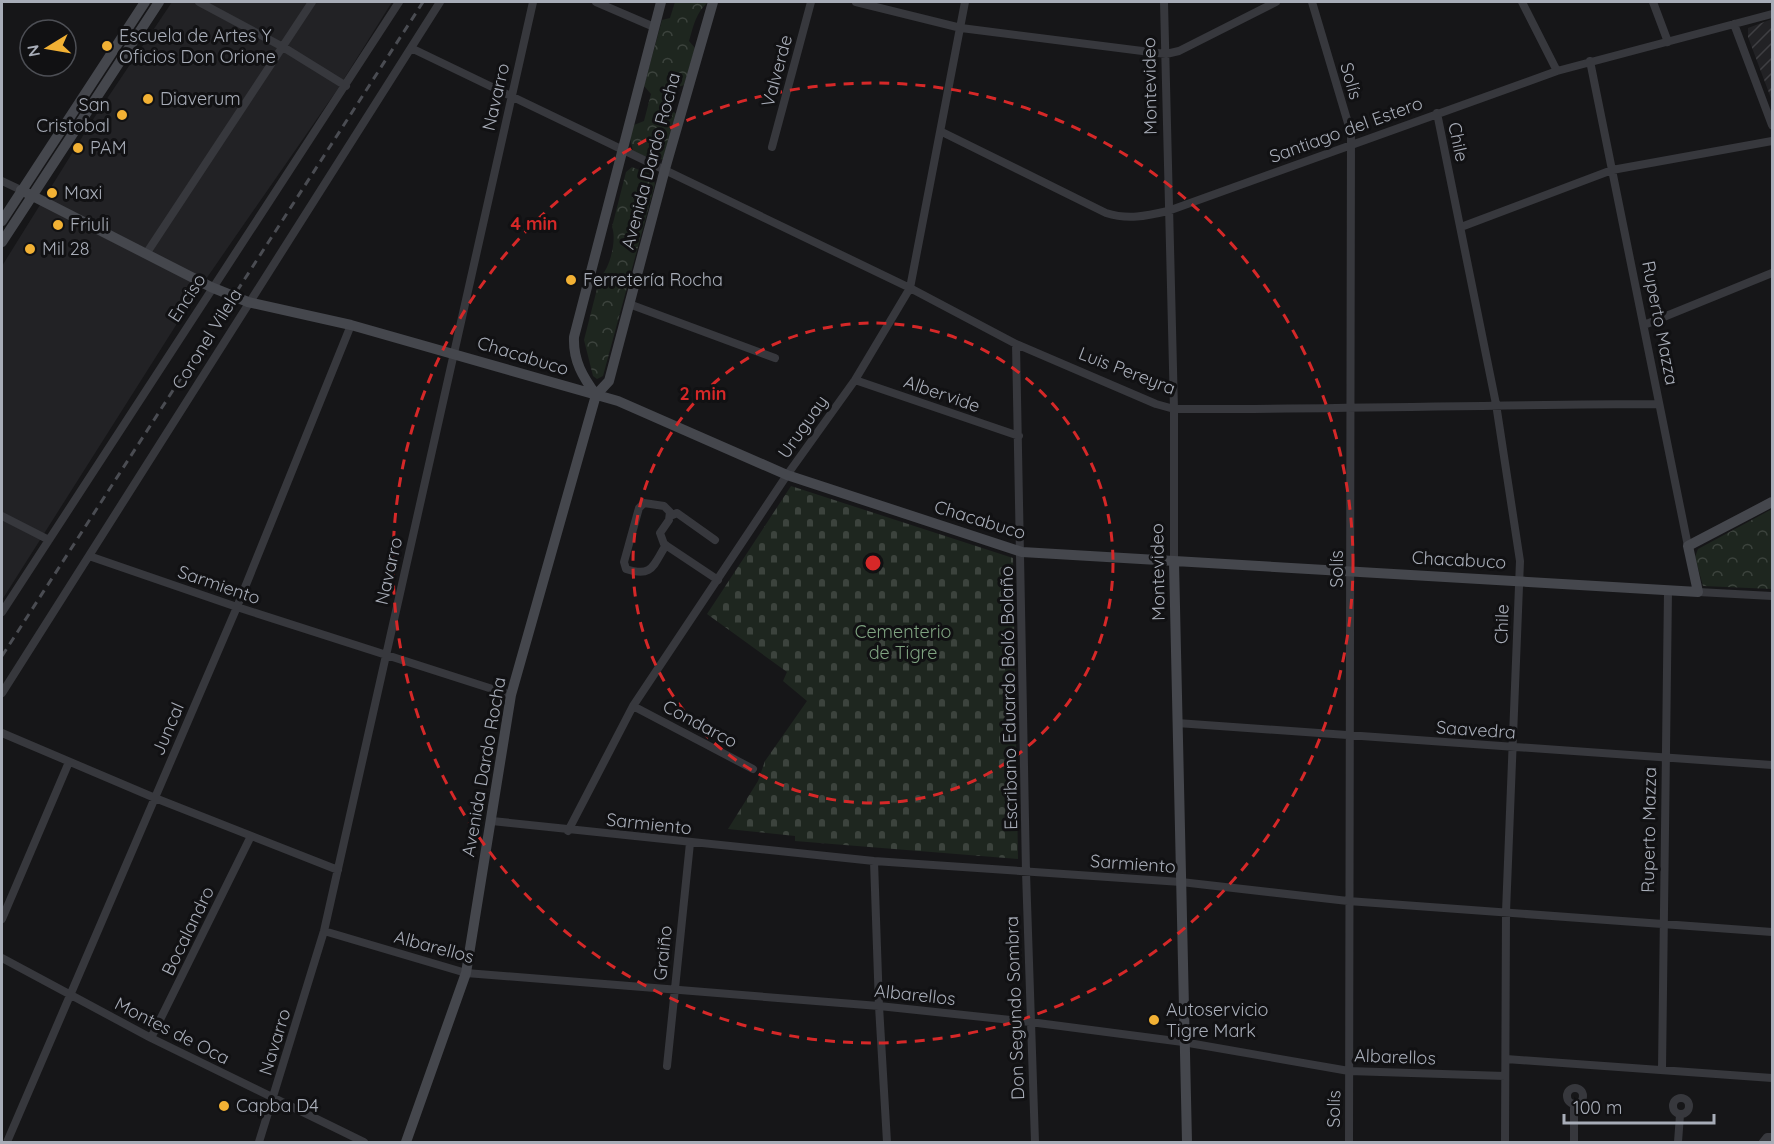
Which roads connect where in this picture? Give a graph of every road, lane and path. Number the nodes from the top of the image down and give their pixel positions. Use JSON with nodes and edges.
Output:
{"nodes":[{"id":1,"x":145,"y":2,"type":"edge"},
{"id":2,"x":159,"y":2,"type":"edge"},
{"id":3,"x":199,"y":2,"type":"edge"},
{"id":4,"x":312,"y":2,"type":"edge"},
{"id":5,"x":399,"y":2,"type":"edge"},
{"id":6,"x":440,"y":2,"type":"edge"},
{"id":7,"x":533,"y":2,"type":"edge"},
{"id":8,"x":596,"y":2,"type":"edge"},
{"id":9,"x":661,"y":2,"type":"edge"},
{"id":10,"x":713,"y":2,"type":"edge"},
{"id":11,"x":811,"y":2,"type":"edge"},
{"id":12,"x":856,"y":2,"type":"edge"},
{"id":13,"x":965,"y":2,"type":"edge"},
{"id":14,"x":1164,"y":2,"type":"edge"},
{"id":15,"x":1276,"y":2,"type":"edge"},
{"id":16,"x":1312,"y":2,"type":"edge"},
{"id":17,"x":1522,"y":2,"type":"edge"},
{"id":18,"x":1653,"y":2,"type":"edge"},
{"id":19,"x":1773,"y":14,"type":"edge"},
{"id":20,"x":1734,"y":24,"type":"junction"},
{"id":21,"x":654,"y":27,"type":"junction"},
{"id":22,"x":961,"y":28,"type":"junction"},
{"id":23,"x":1668,"y":42,"type":"junction"},
{"id":24,"x":283,"y":47,"type":"junction"},
{"id":25,"x":411,"y":48,"type":"junction"},
{"id":26,"x":1166,"y":54,"type":"junction"},
{"id":27,"x":1590,"y":61,"type":"junction"},
{"id":28,"x":1557,"y":71,"type":"junction"},
{"id":29,"x":346,"y":86,"type":"junction"},
{"id":30,"x":512,"y":94,"type":"junction"},
{"id":31,"x":1437,"y":113,"type":"junction"},
{"id":32,"x":1773,"y":125,"type":"edge"},
{"id":33,"x":942,"y":132,"type":"junction"},
{"id":34,"x":1773,"y":141,"type":"edge"},
{"id":35,"x":1350,"y":144,"type":"junction"},
{"id":36,"x":772,"y":147,"type":"dead end"},
{"id":37,"x":623,"y":150,"type":"junction"},
{"id":38,"x":664,"y":169,"type":"junction"},
{"id":39,"x":1612,"y":170,"type":"junction"},
{"id":40,"x":2,"y":181,"type":"edge"},
{"id":41,"x":26,"y":193,"type":"junction"},
{"id":42,"x":1168,"y":211,"type":"junction"},
{"id":43,"x":2,"y":221,"type":"edge"},
{"id":44,"x":1461,"y":227,"type":"junction"},
{"id":45,"x":2,"y":242,"type":"edge"},
{"id":46,"x":146,"y":254,"type":"junction"},
{"id":47,"x":1773,"y":273,"type":"edge"},
{"id":48,"x":212,"y":287,"type":"junction"},
{"id":49,"x":910,"y":288,"type":"junction"},
{"id":50,"x":248,"y":302,"type":"junction"},
{"id":51,"x":629,"y":304,"type":"junction"},
{"id":52,"x":351,"y":325,"type":"junction"},
{"id":53,"x":1644,"y":325,"type":"junction"},
{"id":54,"x":1016,"y":344,"type":"junction"},
{"id":55,"x":455,"y":353,"type":"junction"},
{"id":56,"x":775,"y":358,"type":"dead end"},
{"id":57,"x":855,"y":380,"type":"junction"},
{"id":58,"x":596,"y":395,"type":"junction"},
{"id":59,"x":1496,"y":404,"type":"junction"},
{"id":60,"x":1659,"y":404,"type":"junction"},
{"id":61,"x":1174,"y":409,"type":"junction"},
{"id":62,"x":1351,"y":410,"type":"junction"},
{"id":63,"x":1019,"y":436,"type":"junction"},
{"id":64,"x":787,"y":475,"type":"junction"},
{"id":65,"x":1773,"y":502,"type":"edge"},
{"id":66,"x":2,"y":516,"type":"edge"},
{"id":67,"x":670,"y":516,"type":"junction"},
{"id":68,"x":49,"y":540,"type":"junction"},
{"id":69,"x":715,"y":540,"type":"dead end"},
{"id":70,"x":666,"y":545,"type":"junction"},
{"id":71,"x":1688,"y":546,"type":"junction"},
{"id":72,"x":1022,"y":552,"type":"junction"},
{"id":73,"x":89,"y":556,"type":"junction"},
{"id":74,"x":1174,"y":562,"type":"junction"},
{"id":75,"x":1352,"y":570,"type":"junction"},
{"id":76,"x":718,"y":579,"type":"junction"},
{"id":77,"x":1518,"y":580,"type":"junction"},
{"id":78,"x":1668,"y":590,"type":"junction"},
{"id":79,"x":1698,"y":592,"type":"junction"},
{"id":80,"x":1773,"y":596,"type":"edge"},
{"id":81,"x":237,"y":607,"type":"junction"},
{"id":82,"x":2,"y":612,"type":"edge"},
{"id":83,"x":384,"y":655,"type":"junction"},
{"id":84,"x":2,"y":693,"type":"edge"},
{"id":85,"x":511,"y":695,"type":"junction"},
{"id":86,"x":633,"y":706,"type":"junction"},
{"id":87,"x":1177,"y":723,"type":"junction"},
{"id":88,"x":2,"y":733,"type":"edge"},
{"id":89,"x":1350,"y":735,"type":"junction"},
{"id":90,"x":1512,"y":747,"type":"junction"},
{"id":91,"x":1667,"y":759,"type":"junction"},
{"id":92,"x":69,"y":762,"type":"junction"},
{"id":93,"x":1773,"y":765,"type":"edge"},
{"id":94,"x":753,"y":769,"type":"dead end"},
{"id":95,"x":155,"y":798,"type":"junction"},
{"id":96,"x":492,"y":821,"type":"junction"},
{"id":97,"x":568,"y":831,"type":"junction"},
{"id":98,"x":251,"y":836,"type":"junction"},
{"id":99,"x":690,"y":843,"type":"junction"},
{"id":100,"x":874,"y":861,"type":"junction"},
{"id":101,"x":338,"y":870,"type":"junction"},
{"id":102,"x":1026,"y":872,"type":"junction"},
{"id":103,"x":1181,"y":882,"type":"junction"},
{"id":104,"x":1348,"y":901,"type":"junction"},
{"id":105,"x":1506,"y":912,"type":"junction"},
{"id":106,"x":2,"y":919,"type":"edge"},
{"id":107,"x":1664,"y":924,"type":"junction"},
{"id":108,"x":324,"y":931,"type":"junction"},
{"id":109,"x":1773,"y":932,"type":"edge"},
{"id":110,"x":2,"y":958,"type":"edge"},
{"id":111,"x":466,"y":973,"type":"junction"},
{"id":112,"x":674,"y":991,"type":"junction"},
{"id":113,"x":71,"y":996,"type":"junction"},
{"id":114,"x":879,"y":1006,"type":"junction"},
{"id":115,"x":1030,"y":1022,"type":"junction"},
{"id":116,"x":151,"y":1038,"type":"junction"},
{"id":117,"x":1184,"y":1042,"type":"junction"},
{"id":118,"x":1506,"y":1059,"type":"junction"},
{"id":119,"x":667,"y":1066,"type":"dead end"},
{"id":120,"x":1662,"y":1070,"type":"junction"},
{"id":121,"x":1349,"y":1071,"type":"junction"},
{"id":122,"x":1505,"y":1076,"type":"junction"},
{"id":123,"x":1773,"y":1078,"type":"edge"},
{"id":124,"x":273,"y":1098,"type":"junction"},
{"id":125,"x":1574,"y":1105,"type":"dead end"},
{"id":126,"x":1680,"y":1115,"type":"dead end"},
{"id":127,"x":1773,"y":1137,"type":"edge"},
{"id":128,"x":7,"y":1143,"type":"edge"},
{"id":129,"x":259,"y":1143,"type":"edge"},
{"id":130,"x":364,"y":1143,"type":"edge"},
{"id":131,"x":406,"y":1143,"type":"edge"},
{"id":132,"x":887,"y":1143,"type":"edge"},
{"id":133,"x":1035,"y":1143,"type":"edge"},
{"id":134,"x":1186,"y":1143,"type":"edge"},
{"id":135,"x":1349,"y":1143,"type":"edge"},
{"id":136,"x":1505,"y":1143,"type":"edge"},
{"id":137,"x":1574,"y":1143,"type":"edge"},
{"id":138,"x":1678,"y":1143,"type":"edge"},
{"id":139,"x":1763,"y":1143,"type":"edge"}],
"edges":[{"from":1,"to":41,"type":"street"},
{"from":2,"to":41,"type":"street"},
{"from":3,"to":24,"type":"street"},
{"from":4,"to":24,"type":"street"},
{"from":5,"to":29,"type":"street","name":"Enciso"},
{"from":6,"to":25,"type":"street","name":"Coronel Vilela"},
{"from":7,"to":30,"type":"street","name":"Navarro"},
{"from":8,"to":21,"type":"street"},
{"from":9,"to":21,"type":"street","name":"Avenida Dardo Rocha"},
{"from":10,"to":38,"type":"street","name":"Avenida Dardo Rocha"},
{"from":11,"to":36,"type":"street","name":"Valverde"},
{"from":12,"to":22,"type":"street"},
{"from":13,"to":22,"type":"street","name":"Uruguay"},
{"from":14,"to":26,"type":"street","name":"Montevideo"},
{"from":15,"to":26,"type":"street"},
{"from":16,"to":35,"type":"street","name":"Solís"},
{"from":17,"to":28,"type":"street"},
{"from":18,"to":23,"type":"street"},
{"from":19,"to":20,"type":"street","name":"Santiago del Estero"},
{"from":20,"to":23,"type":"street","name":"Santiago del Estero"},
{"from":20,"to":32,"type":"street"},
{"from":21,"to":37,"type":"street","name":"Avenida Dardo Rocha"},
{"from":22,"to":26,"type":"street"},
{"from":22,"to":33,"type":"street","name":"Uruguay"},
{"from":23,"to":27,"type":"street","name":"Santiago del Estero"},
{"from":24,"to":29,"type":"street"},
{"from":24,"to":46,"type":"street"},
{"from":25,"to":30,"type":"street","name":"Luis Pereyra"},
{"from":25,"to":50,"type":"street","name":"Coronel Vilela"},
{"from":26,"to":42,"type":"street","name":"Montevideo"},
{"from":27,"to":28,"type":"street","name":"Santiago del Estero"},
{"from":27,"to":39,"type":"street","name":"Ruperto Mazza"},
{"from":28,"to":31,"type":"street","name":"Santiago del Estero"},
{"from":29,"to":48,"type":"street","name":"Enciso"},
{"from":30,"to":37,"type":"street","name":"Luis Pereyra"},
{"from":30,"to":55,"type":"street","name":"Navarro"},
{"from":31,"to":35,"type":"street","name":"Santiago del Estero"},
{"from":31,"to":44,"type":"street","name":"Chile"},
{"from":33,"to":42,"type":"street","name":"Santiago del Estero"},
{"from":33,"to":49,"type":"street","name":"Uruguay"},
{"from":34,"to":39,"type":"street"},
{"from":35,"to":42,"type":"street","name":"Santiago del Estero"},
{"from":35,"to":62,"type":"street","name":"Solís"},
{"from":37,"to":38,"type":"street","name":"Luis Pereyra"},
{"from":37,"to":58,"type":"street","name":"Avenida Dardo Rocha"},
{"from":38,"to":49,"type":"street","name":"Luis Pereyra"},
{"from":38,"to":51,"type":"street","name":"Avenida Dardo Rocha"},
{"from":39,"to":44,"type":"street"},
{"from":39,"to":53,"type":"street","name":"Ruperto Mazza"},
{"from":40,"to":41,"type":"street"},
{"from":41,"to":43,"type":"street"},
{"from":41,"to":45,"type":"street"},
{"from":41,"to":46,"type":"street"},
{"from":42,"to":61,"type":"street","name":"Montevideo"},
{"from":44,"to":59,"type":"street","name":"Chile"},
{"from":46,"to":48,"type":"street"},
{"from":47,"to":53,"type":"street"},
{"from":48,"to":50,"type":"street","name":"Chacabuco"},
{"from":48,"to":68,"type":"street","name":"Enciso"},
{"from":49,"to":54,"type":"street","name":"Luis Pereyra"},
{"from":49,"to":57,"type":"street","name":"Uruguay"},
{"from":50,"to":52,"type":"street","name":"Chacabuco"},
{"from":50,"to":73,"type":"street","name":"Coronel Vilela"},
{"from":51,"to":56,"type":"street"},
{"from":51,"to":58,"type":"street","name":"Avenida Dardo Rocha"},
{"from":52,"to":55,"type":"street","name":"Chacabuco"},
{"from":52,"to":81,"type":"street","name":"Juncal"},
{"from":53,"to":60,"type":"street","name":"Ruperto Mazza"},
{"from":54,"to":61,"type":"street","name":"Luis Pereyra"},
{"from":54,"to":63,"type":"street","name":"Escribano Eduardo Boló Bolaño"},
{"from":55,"to":58,"type":"street","name":"Chacabuco"},
{"from":55,"to":83,"type":"street","name":"Navarro"},
{"from":57,"to":63,"type":"street","name":"Albervide"},
{"from":57,"to":64,"type":"street","name":"Uruguay"},
{"from":58,"to":64,"type":"street","name":"Chacabuco"},
{"from":58,"to":85,"type":"street","name":"Avenida Dardo Rocha"},
{"from":59,"to":60,"type":"street","name":"Luis Pereyra"},
{"from":59,"to":62,"type":"street","name":"Luis Pereyra"},
{"from":59,"to":77,"type":"street","name":"Chile"},
{"from":60,"to":71,"type":"street","name":"Ruperto Mazza"},
{"from":61,"to":62,"type":"street","name":"Luis Pereyra"},
{"from":61,"to":74,"type":"street","name":"Montevideo"},
{"from":62,"to":75,"type":"street","name":"Solís"},
{"from":63,"to":72,"type":"street","name":"Escribano Eduardo Boló Bolaño"},
{"from":64,"to":72,"type":"street","name":"Chacabuco"},
{"from":64,"to":76,"type":"street","name":"Uruguay"},
{"from":65,"to":71,"type":"street"},
{"from":66,"to":68,"type":"street"},
{"from":67,"to":69,"type":"street"},
{"from":67,"to":70,"type":"street"},
{"from":67,"to":70,"type":"street"},
{"from":68,"to":82,"type":"street","name":"Enciso"},
{"from":70,"to":76,"type":"street"},
{"from":71,"to":79,"type":"street","name":"Ruperto Mazza"},
{"from":72,"to":74,"type":"street","name":"Chacabuco"},
{"from":72,"to":102,"type":"street","name":"Escribano Eduardo Boló Bolaño"},
{"from":73,"to":81,"type":"street","name":"Sarmiento"},
{"from":73,"to":84,"type":"street","name":"Coronel Vilela"},
{"from":74,"to":75,"type":"street","name":"Chacabuco"},
{"from":74,"to":87,"type":"street","name":"Montevideo"},
{"from":75,"to":77,"type":"street","name":"Chacabuco"},
{"from":75,"to":89,"type":"street","name":"Solís"},
{"from":76,"to":86,"type":"street","name":"Uruguay"},
{"from":77,"to":78,"type":"street","name":"Chacabuco"},
{"from":77,"to":90,"type":"street","name":"Chile"},
{"from":78,"to":79,"type":"street","name":"Chacabuco"},
{"from":78,"to":91,"type":"street","name":"Ruperto Mazza"},
{"from":79,"to":80,"type":"street","name":"Chacabuco"},
{"from":81,"to":83,"type":"street","name":"Sarmiento"},
{"from":81,"to":95,"type":"street","name":"Juncal"},
{"from":83,"to":85,"type":"street","name":"Sarmiento"},
{"from":83,"to":101,"type":"street","name":"Navarro"},
{"from":85,"to":96,"type":"street","name":"Avenida Dardo Rocha"},
{"from":86,"to":94,"type":"street","name":"Condarco"},
{"from":86,"to":97,"type":"street","name":"Uruguay"},
{"from":87,"to":89,"type":"street","name":"Saavedra"},
{"from":87,"to":103,"type":"street","name":"Montevideo"},
{"from":88,"to":92,"type":"street"},
{"from":89,"to":90,"type":"street","name":"Saavedra"},
{"from":89,"to":104,"type":"street","name":"Solís"},
{"from":90,"to":91,"type":"street","name":"Saavedra"},
{"from":90,"to":105,"type":"street","name":"Chile"},
{"from":91,"to":93,"type":"street","name":"Saavedra"},
{"from":91,"to":107,"type":"street","name":"Ruperto Mazza"},
{"from":92,"to":95,"type":"street"},
{"from":92,"to":106,"type":"street"},
{"from":95,"to":98,"type":"street"},
{"from":95,"to":113,"type":"street","name":"Juncal"},
{"from":96,"to":97,"type":"street","name":"Sarmiento"},
{"from":96,"to":111,"type":"street","name":"Avenida Dardo Rocha"},
{"from":97,"to":99,"type":"street","name":"Sarmiento"},
{"from":98,"to":101,"type":"street"},
{"from":98,"to":116,"type":"street","name":"Bocalandro"},
{"from":99,"to":100,"type":"street","name":"Sarmiento"},
{"from":99,"to":112,"type":"street","name":"Graiño"},
{"from":100,"to":102,"type":"street","name":"Sarmiento"},
{"from":100,"to":114,"type":"street"},
{"from":101,"to":108,"type":"street","name":"Navarro"},
{"from":102,"to":103,"type":"street","name":"Sarmiento"},
{"from":102,"to":115,"type":"street","name":"Don Segundo Sombra"},
{"from":103,"to":104,"type":"street","name":"Sarmiento"},
{"from":103,"to":117,"type":"street","name":"Montevideo"},
{"from":104,"to":105,"type":"street","name":"Sarmiento"},
{"from":104,"to":121,"type":"street","name":"Solís"},
{"from":105,"to":107,"type":"street","name":"Sarmiento"},
{"from":105,"to":118,"type":"street","name":"Chile"},
{"from":107,"to":109,"type":"street","name":"Sarmiento"},
{"from":107,"to":120,"type":"street","name":"Ruperto Mazza"},
{"from":108,"to":111,"type":"street","name":"Albarellos"},
{"from":108,"to":124,"type":"street","name":"Navarro"},
{"from":110,"to":113,"type":"street","name":"Montes de Oca"},
{"from":111,"to":112,"type":"street","name":"Albarellos"},
{"from":111,"to":131,"type":"street","name":"Avenida Dardo Rocha"},
{"from":112,"to":114,"type":"street","name":"Albarellos"},
{"from":112,"to":119,"type":"street","name":"Graiño"},
{"from":113,"to":116,"type":"street","name":"Montes de Oca"},
{"from":113,"to":128,"type":"street","name":"Juncal"},
{"from":114,"to":115,"type":"street","name":"Albarellos"},
{"from":114,"to":132,"type":"street"},
{"from":115,"to":117,"type":"street","name":"Albarellos"},
{"from":115,"to":133,"type":"street","name":"Don Segundo Sombra"},
{"from":116,"to":124,"type":"street","name":"Montes de Oca"},
{"from":117,"to":121,"type":"street","name":"Albarellos"},
{"from":117,"to":134,"type":"street","name":"Montevideo"},
{"from":118,"to":120,"type":"street"},
{"from":118,"to":122,"type":"street","name":"Chile"},
{"from":120,"to":123,"type":"street"},
{"from":121,"to":122,"type":"street","name":"Albarellos"},
{"from":121,"to":135,"type":"street","name":"Solís"},
{"from":122,"to":136,"type":"street","name":"Chile"},
{"from":124,"to":129,"type":"street","name":"Navarro"},
{"from":124,"to":130,"type":"street","name":"Montes de Oca"},
{"from":125,"to":137,"type":"street"},
{"from":126,"to":138,"type":"street"},
{"from":127,"to":139,"type":"street"}]}
